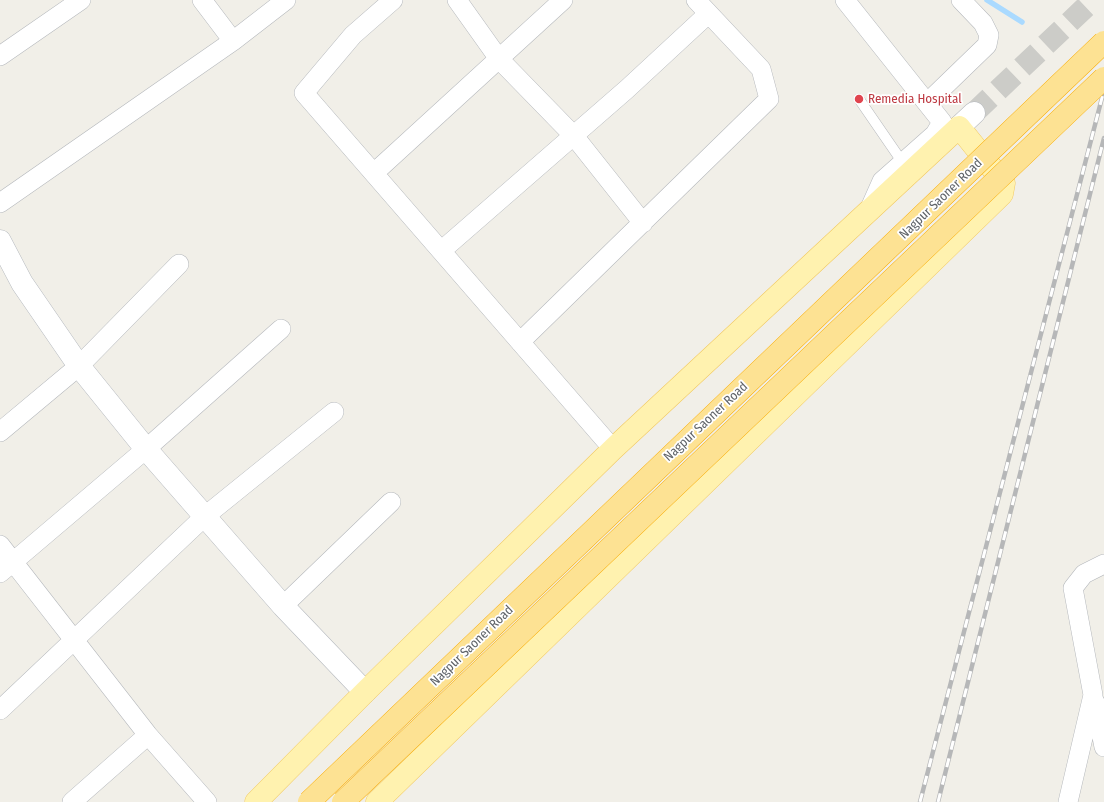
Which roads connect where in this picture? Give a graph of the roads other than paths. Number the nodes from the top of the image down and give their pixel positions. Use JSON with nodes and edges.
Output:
{"nodes":[{"id":1,"x":81,"y":0,"type":"edge"},
{"id":2,"x":202,"y":0,"type":"edge"},
{"id":3,"x":286,"y":0,"type":"edge"},
{"id":4,"x":393,"y":0,"type":"edge"},
{"id":5,"x":457,"y":0,"type":"edge"},
{"id":6,"x":563,"y":0,"type":"edge"},
{"id":7,"x":845,"y":0,"type":"edge"},
{"id":8,"x":961,"y":0,"type":"edge"},
{"id":9,"x":702,"y":7,"type":"edge"},
{"id":10,"x":233,"y":41,"type":"junction"},
{"id":11,"x":1104,"y":42,"type":"edge"},
{"id":12,"x":0,"y":56,"type":"edge"},
{"id":13,"x":499,"y":59,"type":"junction"},
{"id":14,"x":1104,"y":78,"type":"edge"},
{"id":15,"x":859,"y":99,"type":"dead end"},
{"id":16,"x":928,"y":102,"type":"junction"},
{"id":17,"x":574,"y":136,"type":"junction"},
{"id":18,"x":903,"y":163,"type":"junction"},
{"id":19,"x":374,"y":173,"type":"junction"},
{"id":20,"x":0,"y":203,"type":"edge"},
{"id":21,"x":868,"y":212,"type":"junction"},
{"id":22,"x":643,"y":223,"type":"junction"},
{"id":23,"x":0,"y":241,"type":"edge"},
{"id":24,"x":441,"y":251,"type":"junction"},
{"id":25,"x":179,"y":264,"type":"dead end"},
{"id":26,"x":281,"y":329,"type":"dead end"},
{"id":27,"x":520,"y":342,"type":"junction"},
{"id":28,"x":79,"y":366,"type":"junction"},
{"id":29,"x":334,"y":412,"type":"dead end"},
{"id":30,"x":0,"y":432,"type":"edge"},
{"id":31,"x":146,"y":449,"type":"junction"},
{"id":32,"x":613,"y":449,"type":"junction"},
{"id":33,"x":391,"y":502,"type":"dead end"},
{"id":34,"x":204,"y":517,"type":"junction"},
{"id":35,"x":0,"y":545,"type":"edge"},
{"id":36,"x":1104,"y":564,"type":"edge"},
{"id":37,"x":7,"y":567,"type":"edge"},
{"id":38,"x":283,"y":606,"type":"junction"},
{"id":39,"x":74,"y":641,"type":"junction"},
{"id":40,"x":1099,"y":691,"type":"edge"},
{"id":41,"x":365,"y":692,"type":"junction"},
{"id":42,"x":0,"y":710,"type":"edge"},
{"id":43,"x":148,"y":736,"type":"junction"},
{"id":44,"x":1104,"y":747,"type":"edge"},
{"id":45,"x":72,"y":802,"type":"edge"},
{"id":46,"x":206,"y":802,"type":"edge"},
{"id":47,"x":256,"y":802,"type":"edge"},
{"id":48,"x":308,"y":802,"type":"edge"},
{"id":49,"x":343,"y":802,"type":"edge"},
{"id":50,"x":377,"y":802,"type":"edge"},
{"id":51,"x":1068,"y":802,"type":"edge"}],
"edges":[{"from":1,"to":12,"type":"street"},
{"from":2,"to":10,"type":"street"},
{"from":3,"to":10,"type":"street"},
{"from":4,"to":19,"type":"street"},
{"from":5,"to":13,"type":"street"},
{"from":6,"to":13,"type":"street"},
{"from":7,"to":16,"type":"street"},
{"from":8,"to":16,"type":"street"},
{"from":9,"to":17,"type":"street"},
{"from":9,"to":22,"type":"street"},
{"from":10,"to":20,"type":"street"},
{"from":11,"to":48,"type":"highway","name":"Nagpur Saoner Road","bridge":true},
{"from":13,"to":17,"type":"street"},
{"from":13,"to":19,"type":"street"},
{"from":14,"to":49,"type":"highway","name":"Nagpur Saoner Road","bridge":true},
{"from":15,"to":18,"type":"lane"},
{"from":16,"to":18,"type":"street"},
{"from":17,"to":22,"type":"street"},
{"from":17,"to":24,"type":"street"},
{"from":18,"to":21,"type":"street"},
{"from":19,"to":24,"type":"street"},
{"from":21,"to":32,"type":"main road"},
{"from":21,"to":50,"type":"main road"},
{"from":22,"to":27,"type":"street"},
{"from":23,"to":28,"type":"main road"},
{"from":24,"to":27,"type":"street"},
{"from":25,"to":28,"type":"street"},
{"from":26,"to":31,"type":"street"},
{"from":27,"to":32,"type":"street"},
{"from":28,"to":30,"type":"street"},
{"from":28,"to":31,"type":"main road"},
{"from":29,"to":34,"type":"street"},
{"from":31,"to":34,"type":"main road"},
{"from":31,"to":37,"type":"street"},
{"from":32,"to":41,"type":"main road"},
{"from":33,"to":38,"type":"street"},
{"from":34,"to":38,"type":"main road"},
{"from":34,"to":39,"type":"street"},
{"from":35,"to":37,"type":"street"},
{"from":36,"to":40,"type":"street"},
{"from":37,"to":39,"type":"street"},
{"from":38,"to":41,"type":"main road"},
{"from":39,"to":42,"type":"street"},
{"from":39,"to":43,"type":"street"},
{"from":40,"to":44,"type":"street"},
{"from":40,"to":51,"type":"street"},
{"from":41,"to":47,"type":"main road"},
{"from":43,"to":45,"type":"street"},
{"from":43,"to":46,"type":"street"}]}
